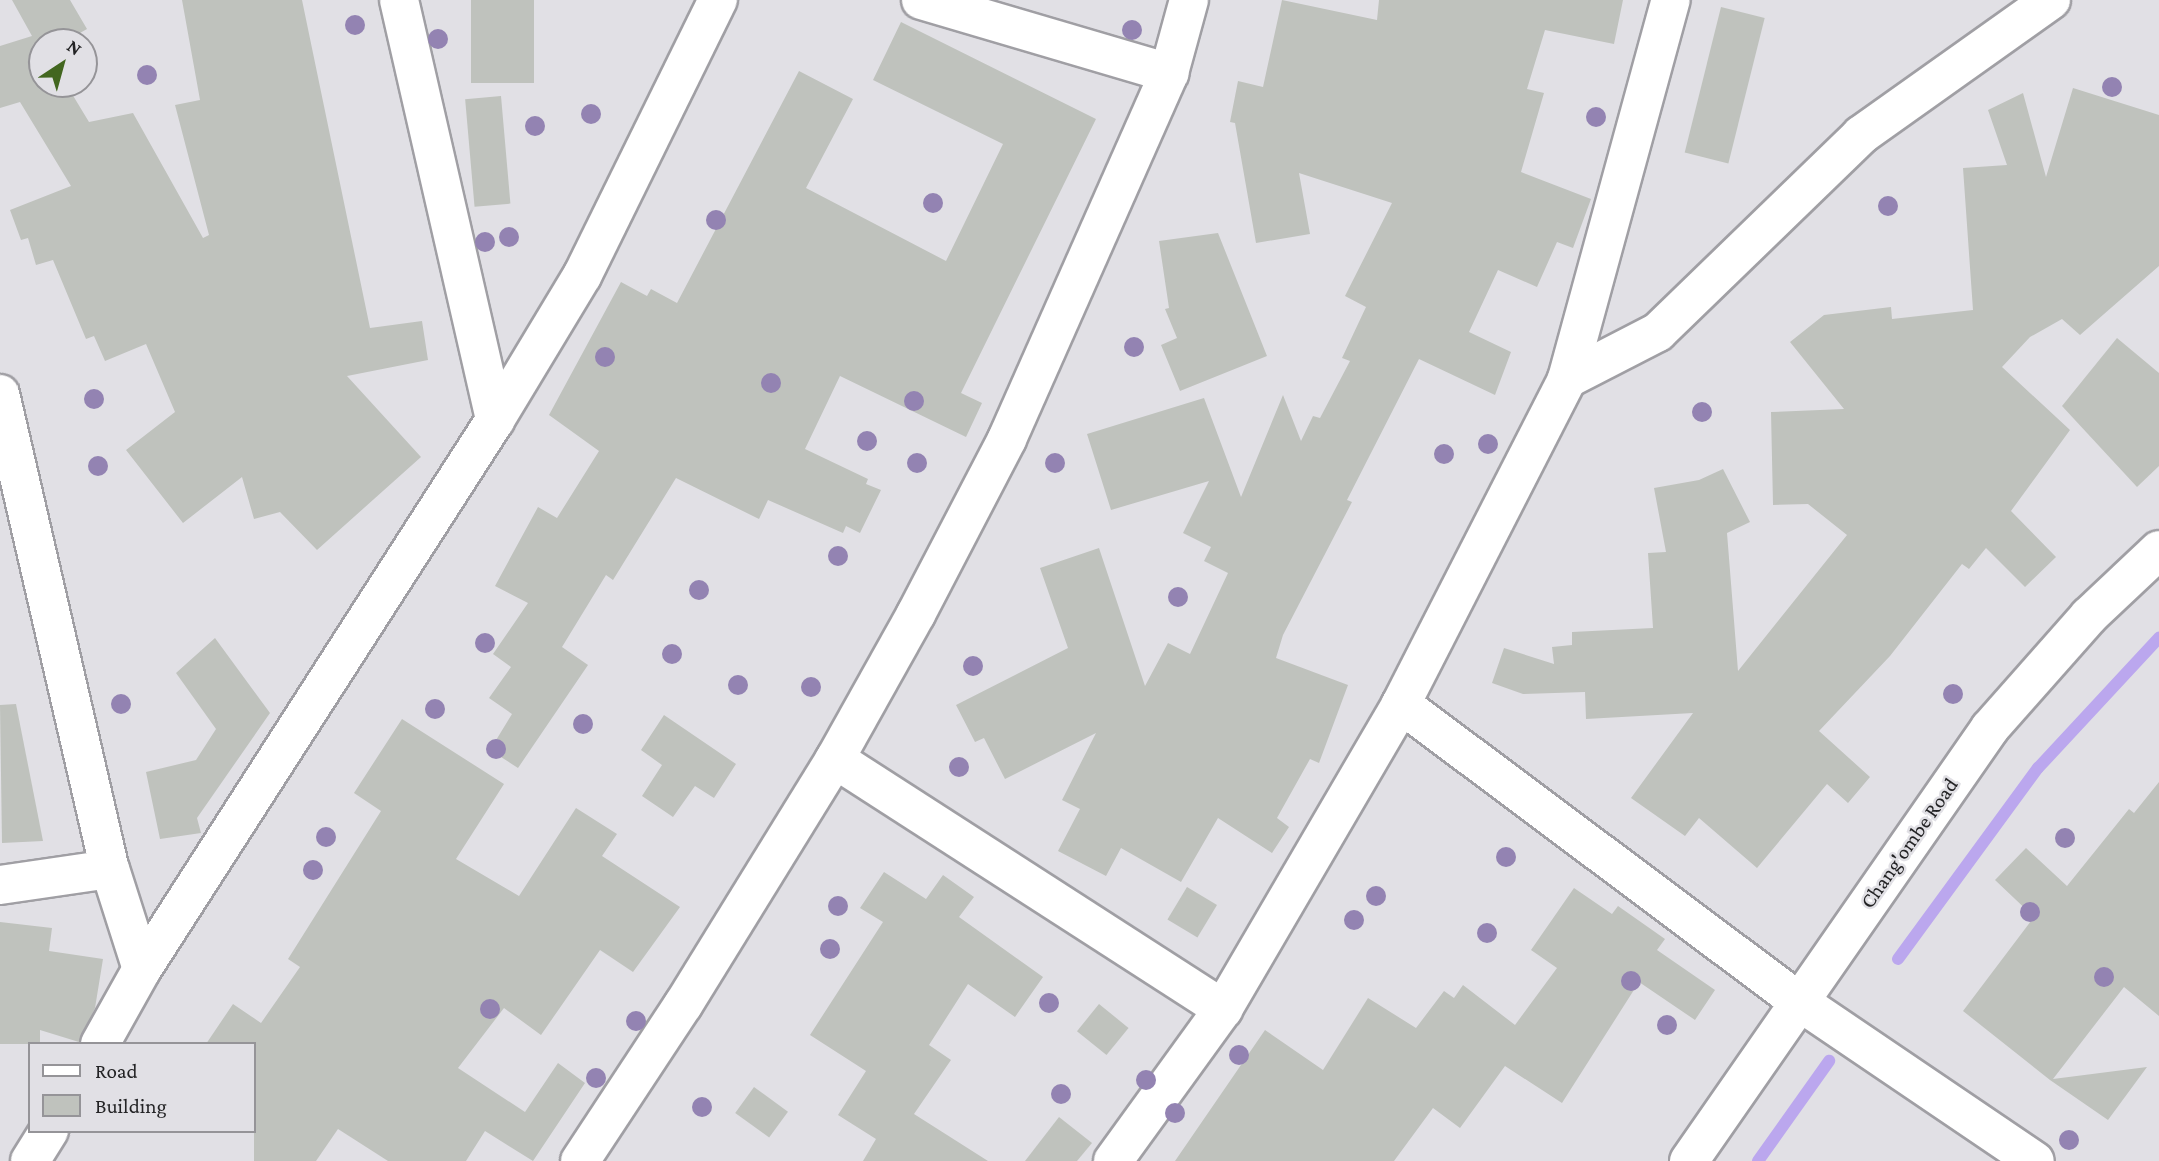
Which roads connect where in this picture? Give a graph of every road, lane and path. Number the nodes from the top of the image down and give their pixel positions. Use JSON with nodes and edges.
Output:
{"nodes":[{"id":1,"x":399,"y":0,"type":"edge"},
{"id":2,"x":718,"y":0,"type":"edge"},
{"id":3,"x":921,"y":0,"type":"edge"},
{"id":4,"x":1189,"y":0,"type":"edge"},
{"id":5,"x":1671,"y":0,"type":"edge"},
{"id":6,"x":2050,"y":0,"type":"edge"},
{"id":7,"x":1169,"y":73,"type":"junction"},
{"id":8,"x":1567,"y":379,"type":"junction"},
{"id":9,"x":0,"y":394,"type":"edge"},
{"id":10,"x":495,"y":420,"type":"junction"},
{"id":11,"x":2159,"y":550,"type":"edge"},
{"id":12,"x":1401,"y":704,"type":"junction"},
{"id":13,"x":835,"y":759,"type":"junction"},
{"id":14,"x":110,"y":869,"type":"junction"},
{"id":15,"x":0,"y":885,"type":"edge"},
{"id":16,"x":142,"y":969,"type":"junction"},
{"id":17,"x":1797,"y":1000,"type":"junction"},
{"id":18,"x":1223,"y":1009,"type":"junction"},
{"id":19,"x":101,"y":1042,"type":"edge"},
{"id":20,"x":48,"y":1133,"type":"edge"},
{"id":21,"x":30,"y":1161,"type":"edge"},
{"id":22,"x":580,"y":1161,"type":"edge"},
{"id":23,"x":1113,"y":1161,"type":"edge"},
{"id":24,"x":1689,"y":1161,"type":"edge"},
{"id":25,"x":2035,"y":1161,"type":"edge"}],
"edges":[{"from":1,"to":10,"type":"street"},
{"from":2,"to":10,"type":"street"},
{"from":3,"to":7,"type":"street"},
{"from":4,"to":7,"type":"street"},
{"from":5,"to":8,"type":"street"},
{"from":6,"to":8,"type":"street"},
{"from":7,"to":13,"type":"street"},
{"from":8,"to":12,"type":"street"},
{"from":9,"to":14,"type":"street"},
{"from":10,"to":16,"type":"street"},
{"from":11,"to":17,"type":"street","name":"Chang'ombe Road"},
{"from":12,"to":17,"type":"street"},
{"from":12,"to":18,"type":"street"},
{"from":13,"to":18,"type":"street"},
{"from":13,"to":22,"type":"street"},
{"from":14,"to":15,"type":"street"},
{"from":14,"to":16,"type":"street"},
{"from":16,"to":19,"type":"street"},
{"from":17,"to":24,"type":"street","name":"Chang'ombe Road"},
{"from":17,"to":25,"type":"street"},
{"from":18,"to":23,"type":"street"},
{"from":20,"to":21,"type":"street"}]}
